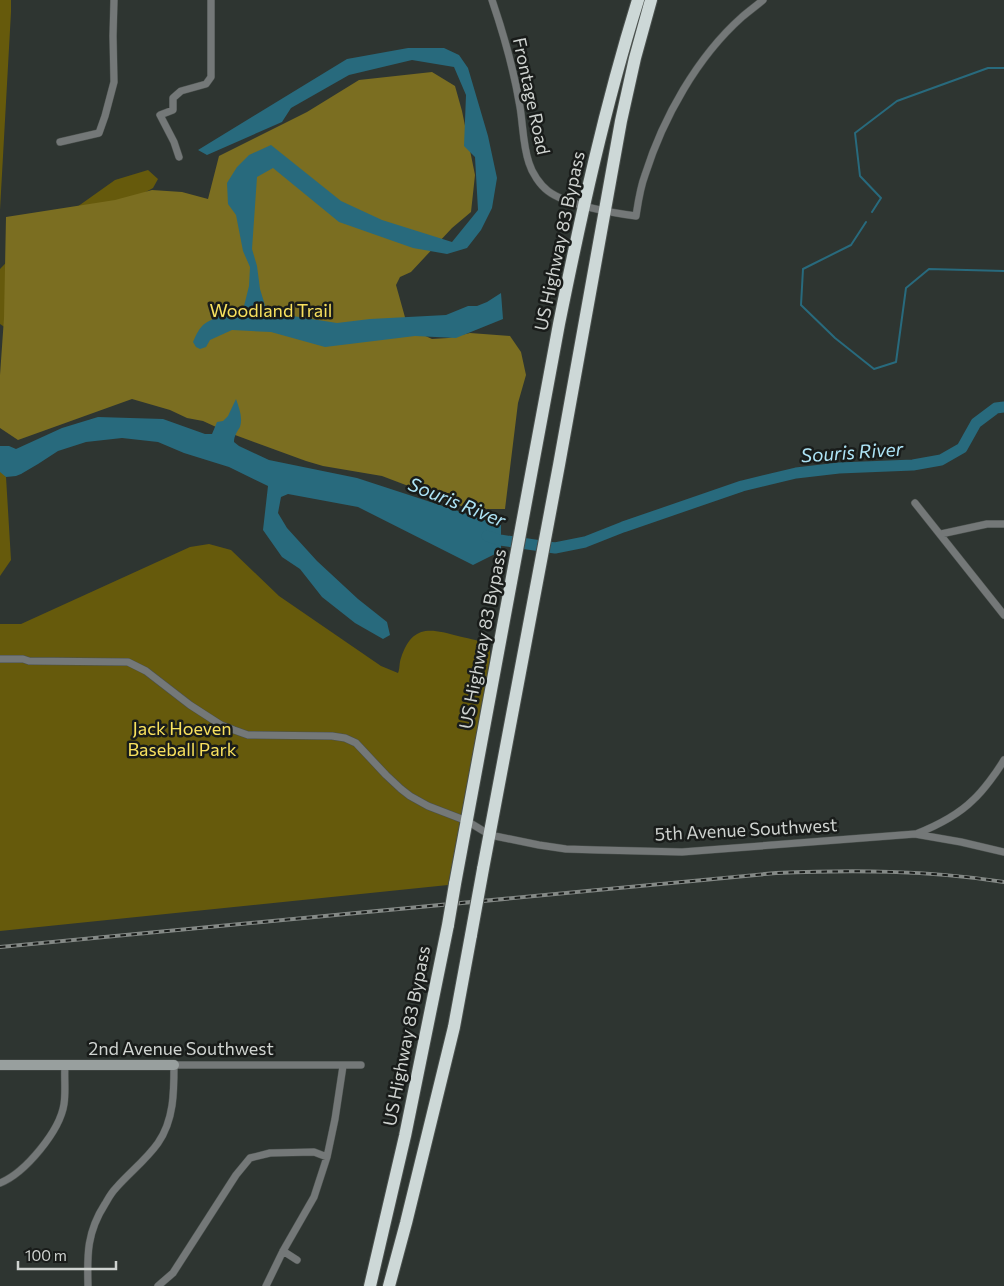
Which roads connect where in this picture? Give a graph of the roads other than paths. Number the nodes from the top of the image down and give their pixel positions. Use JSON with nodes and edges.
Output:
{"nodes":[{"id":1,"x":114,"y":0,"type":"edge"},
{"id":2,"x":211,"y":0,"type":"edge"},
{"id":3,"x":492,"y":0,"type":"edge"},
{"id":4,"x":638,"y":0,"type":"edge"},
{"id":5,"x":650,"y":0,"type":"edge"},
{"id":6,"x":763,"y":0,"type":"edge"},
{"id":7,"x":60,"y":142,"type":"dead end"},
{"id":8,"x":179,"y":157,"type":"dead end"},
{"id":9,"x":584,"y":206,"type":"junction"},
{"id":10,"x":605,"y":211,"type":"junction"},
{"id":11,"x":915,"y":503,"type":"dead end"},
{"id":12,"x":1004,"y":524,"type":"edge"},
{"id":13,"x":941,"y":534,"type":"junction"},
{"id":14,"x":1004,"y":615,"type":"edge"},
{"id":15,"x":0,"y":659,"type":"edge"},
{"id":16,"x":1004,"y":760,"type":"edge"},
{"id":17,"x":467,"y":821,"type":"junction"},
{"id":18,"x":915,"y":834,"type":"junction"},
{"id":19,"x":490,"y":835,"type":"junction"},
{"id":20,"x":1004,"y":852,"type":"edge"},
{"id":21,"x":0,"y":1064,"type":"edge"},
{"id":22,"x":65,"y":1065,"type":"junction"},
{"id":23,"x":174,"y":1065,"type":"junction"},
{"id":24,"x":361,"y":1065,"type":"dead end"},
{"id":25,"x":343,"y":1066,"type":"junction"},
{"id":26,"x":327,"y":1158,"type":"junction"},
{"id":27,"x":0,"y":1183,"type":"edge"},
{"id":28,"x":283,"y":1252,"type":"junction"},
{"id":29,"x":297,"y":1260,"type":"dead end"},
{"id":30,"x":88,"y":1286,"type":"edge"},
{"id":31,"x":158,"y":1286,"type":"edge"},
{"id":32,"x":266,"y":1286,"type":"edge"},
{"id":33,"x":370,"y":1286,"type":"edge"},
{"id":34,"x":389,"y":1286,"type":"edge"}],
"edges":[{"from":1,"to":7,"type":"street"},
{"from":2,"to":8,"type":"street"},
{"from":3,"to":9,"type":"street","name":"Frontage Road"},
{"from":4,"to":9,"type":"highway","name":"US Highway 83 Bypass"},
{"from":5,"to":10,"type":"highway","name":"US Highway 83 Bypass"},
{"from":6,"to":10,"type":"street","name":"Frontage Road"},
{"from":9,"to":10,"type":"street","name":"Frontage Road"},
{"from":9,"to":17,"type":"highway","name":"US Highway 83 Bypass"},
{"from":10,"to":19,"type":"highway","name":"US Highway 83 Bypass"},
{"from":11,"to":13,"type":"street"},
{"from":12,"to":13,"type":"street"},
{"from":13,"to":14,"type":"street"},
{"from":15,"to":17,"type":"street","name":"5th Avenue Southwest"},
{"from":16,"to":18,"type":"street"},
{"from":17,"to":19,"type":"street","name":"5th Avenue Southwest"},
{"from":17,"to":33,"type":"highway","name":"US Highway 83 Bypass","bridge":true},
{"from":18,"to":19,"type":"street","name":"5th Avenue Southwest"},
{"from":18,"to":20,"type":"street","name":"5th Avenue Southwest"},
{"from":19,"to":34,"type":"highway","bridge":true},
{"from":21,"to":22,"type":"street","name":"2nd Avenue Southwest"},
{"from":22,"to":23,"type":"street","name":"2nd Avenue Southwest"},
{"from":22,"to":27,"type":"street"},
{"from":23,"to":25,"type":"street","name":"2nd Avenue Southwest"},
{"from":23,"to":30,"type":"street"},
{"from":24,"to":25,"type":"street","name":"2nd Avenue Southwest"},
{"from":25,"to":26,"type":"street"},
{"from":26,"to":28,"type":"street"},
{"from":26,"to":31,"type":"street"},
{"from":28,"to":29,"type":"street"},
{"from":28,"to":32,"type":"street"}]}
